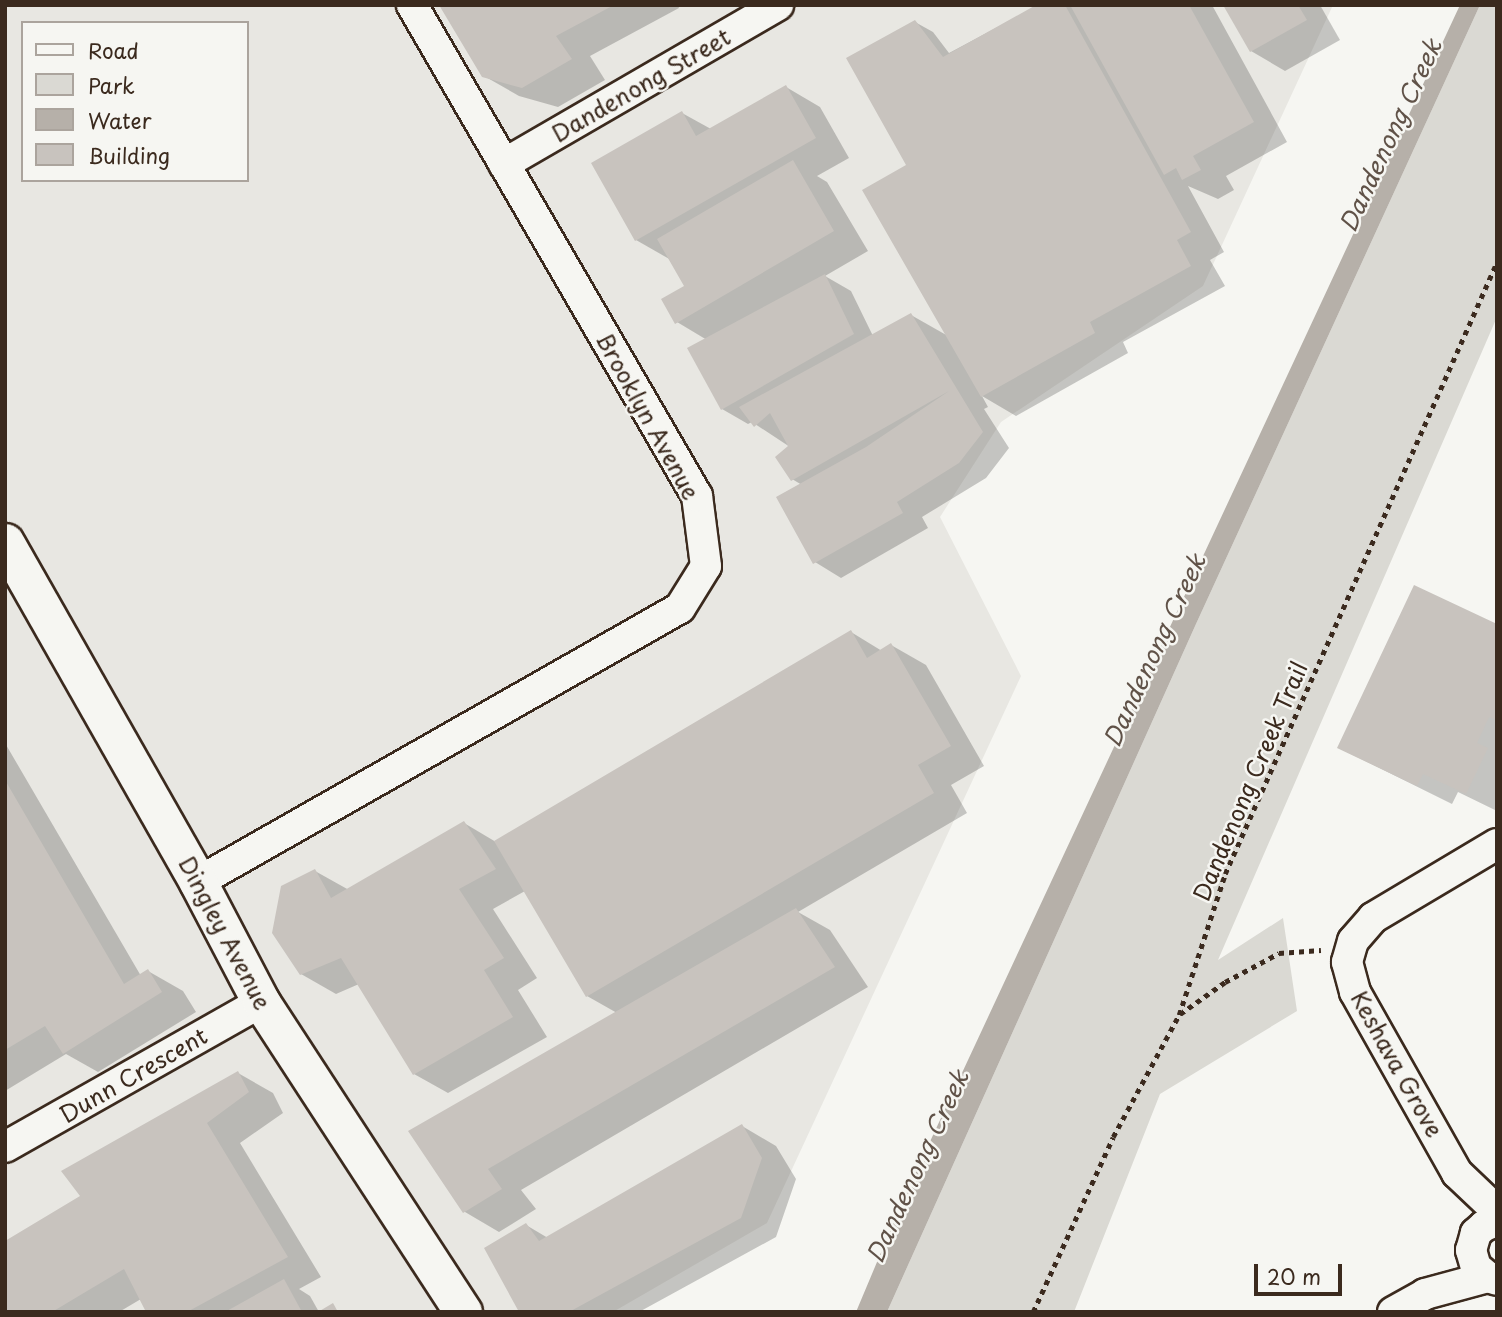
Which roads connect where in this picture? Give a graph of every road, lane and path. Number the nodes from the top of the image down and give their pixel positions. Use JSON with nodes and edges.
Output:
{"nodes":[{"id":1,"x":412,"y":5,"type":"edge"},
{"id":2,"x":778,"y":5,"type":"edge"},
{"id":3,"x":504,"y":164,"type":"junction"},
{"id":4,"x":1497,"y":262,"type":"edge"},
{"id":5,"x":5,"y":542,"type":"edge"},
{"id":6,"x":1497,"y":844,"type":"edge"},
{"id":7,"x":198,"y":881,"type":"junction"},
{"id":8,"x":1349,"y":951,"type":"junction"},
{"id":9,"x":261,"y":1002,"type":"junction"},
{"id":10,"x":1179,"y":1015,"type":"junction"},
{"id":11,"x":5,"y":1147,"type":"edge"},
{"id":12,"x":1457,"y":1173,"type":"junction"},
{"id":13,"x":1497,"y":1211,"type":"edge"},
{"id":14,"x":1497,"y":1222,"type":"edge"},
{"id":15,"x":1472,"y":1246,"type":"junction"},
{"id":16,"x":1493,"y":1280,"type":"edge"},
{"id":17,"x":1425,"y":1294,"type":"junction"},
{"id":18,"x":463,"y":1312,"type":"edge"},
{"id":19,"x":1033,"y":1312,"type":"edge"},
{"id":20,"x":1393,"y":1312,"type":"edge"}],
"edges":[{"from":1,"to":3,"type":"street","name":"Brooklyn Avenue"},
{"from":2,"to":3,"type":"street","name":"Dandenong Street"},
{"from":3,"to":7,"type":"street","name":"Brooklyn Avenue"},
{"from":4,"to":10,"type":"path","name":"Dandenong Creek Trail"},
{"from":5,"to":7,"type":"street","name":"Dingley Avenue"},
{"from":6,"to":8,"type":"street"},
{"from":7,"to":9,"type":"street","name":"Dingley Avenue"},
{"from":8,"to":10,"type":"path"},
{"from":8,"to":12,"type":"street","name":"Keshava Grove"},
{"from":9,"to":11,"type":"street","name":"Dunn Crescent"},
{"from":9,"to":18,"type":"street","name":"Dingley Avenue"},
{"from":10,"to":19,"type":"path","name":"Dandenong Creek Trail"},
{"from":12,"to":13,"type":"street","name":"Keshava Grove"},
{"from":12,"to":15,"type":"street","name":"Keshava Grove"},
{"from":14,"to":15,"type":"street"},
{"from":15,"to":16,"type":"street"},
{"from":15,"to":17,"type":"street"},
{"from":16,"to":17,"type":"street"},
{"from":17,"to":20,"type":"street"}]}
